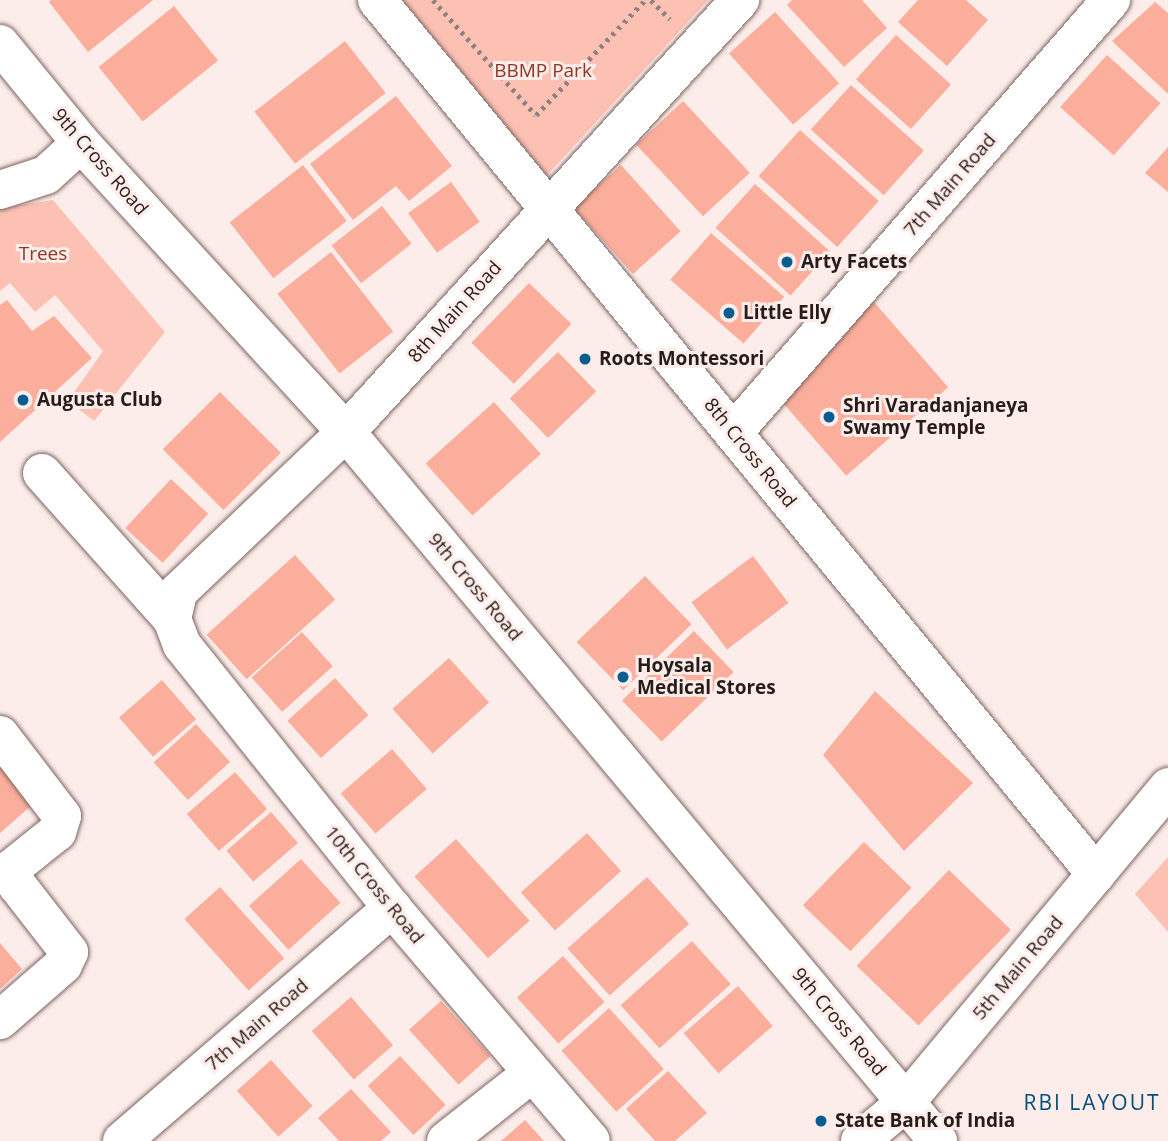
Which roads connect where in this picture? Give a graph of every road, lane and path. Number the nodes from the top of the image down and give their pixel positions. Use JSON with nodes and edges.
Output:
{"nodes":[{"id":1,"x":377,"y":0,"type":"edge"},
{"id":2,"x":433,"y":0,"type":"edge"},
{"id":3,"x":645,"y":0,"type":"edge"},
{"id":4,"x":740,"y":0,"type":"edge"},
{"id":5,"x":1111,"y":0,"type":"edge"},
{"id":6,"x":0,"y":44,"type":"edge"},
{"id":7,"x":81,"y":143,"type":"junction"},
{"id":8,"x":0,"y":190,"type":"edge"},
{"id":9,"x":549,"y":209,"type":"junction"},
{"id":10,"x":346,"y":432,"type":"junction"},
{"id":11,"x":733,"y":433,"type":"junction"},
{"id":12,"x":42,"y":473,"type":"dead end"},
{"id":13,"x":172,"y":619,"type":"junction"},
{"id":14,"x":0,"y":736,"type":"edge"},
{"id":15,"x":1168,"y":787,"type":"edge"},
{"id":16,"x":1096,"y":874,"type":"junction"},
{"id":17,"x":392,"y":908,"type":"junction"},
{"id":18,"x":0,"y":1020,"type":"edge"},
{"id":19,"x":531,"y":1073,"type":"junction"},
{"id":20,"x":906,"y":1102,"type":"junction"},
{"id":21,"x":122,"y":1141,"type":"edge"},
{"id":22,"x":446,"y":1141,"type":"edge"},
{"id":23,"x":591,"y":1141,"type":"edge"},
{"id":24,"x":860,"y":1141,"type":"edge"},
{"id":25,"x":938,"y":1141,"type":"edge"}],
"edges":[{"from":1,"to":9,"type":"street","name":"8th Cross Road"},
{"from":2,"to":3,"type":"path"},
{"from":4,"to":9,"type":"street","name":"8th Main Road"},
{"from":5,"to":11,"type":"street","name":"7th Main Road"},
{"from":6,"to":7,"type":"street","name":"9th Cross Road"},
{"from":7,"to":8,"type":"street"},
{"from":7,"to":10,"type":"street","name":"9th Cross Road"},
{"from":9,"to":10,"type":"street","name":"8th Main Road"},
{"from":9,"to":11,"type":"street","name":"8th Cross Road"},
{"from":10,"to":13,"type":"street","name":"8th Main Road"},
{"from":10,"to":20,"type":"street","name":"9th Cross Road"},
{"from":11,"to":16,"type":"street","name":"8th Cross Road"},
{"from":12,"to":13,"type":"street","name":"10th Cross Road"},
{"from":13,"to":17,"type":"street","name":"10th Cross Road"},
{"from":14,"to":18,"type":"street"},
{"from":15,"to":16,"type":"street","name":"5th Main Road"},
{"from":16,"to":20,"type":"street","name":"5th Main Road"},
{"from":17,"to":19,"type":"street","name":"10th Cross Road"},
{"from":17,"to":21,"type":"street","name":"7th Main Road"},
{"from":19,"to":22,"type":"street"},
{"from":19,"to":23,"type":"street","name":"10th Cross Road"},
{"from":20,"to":24,"type":"street","name":"5th Main Road"},
{"from":20,"to":25,"type":"street","name":"9th Cross Road"}]}
